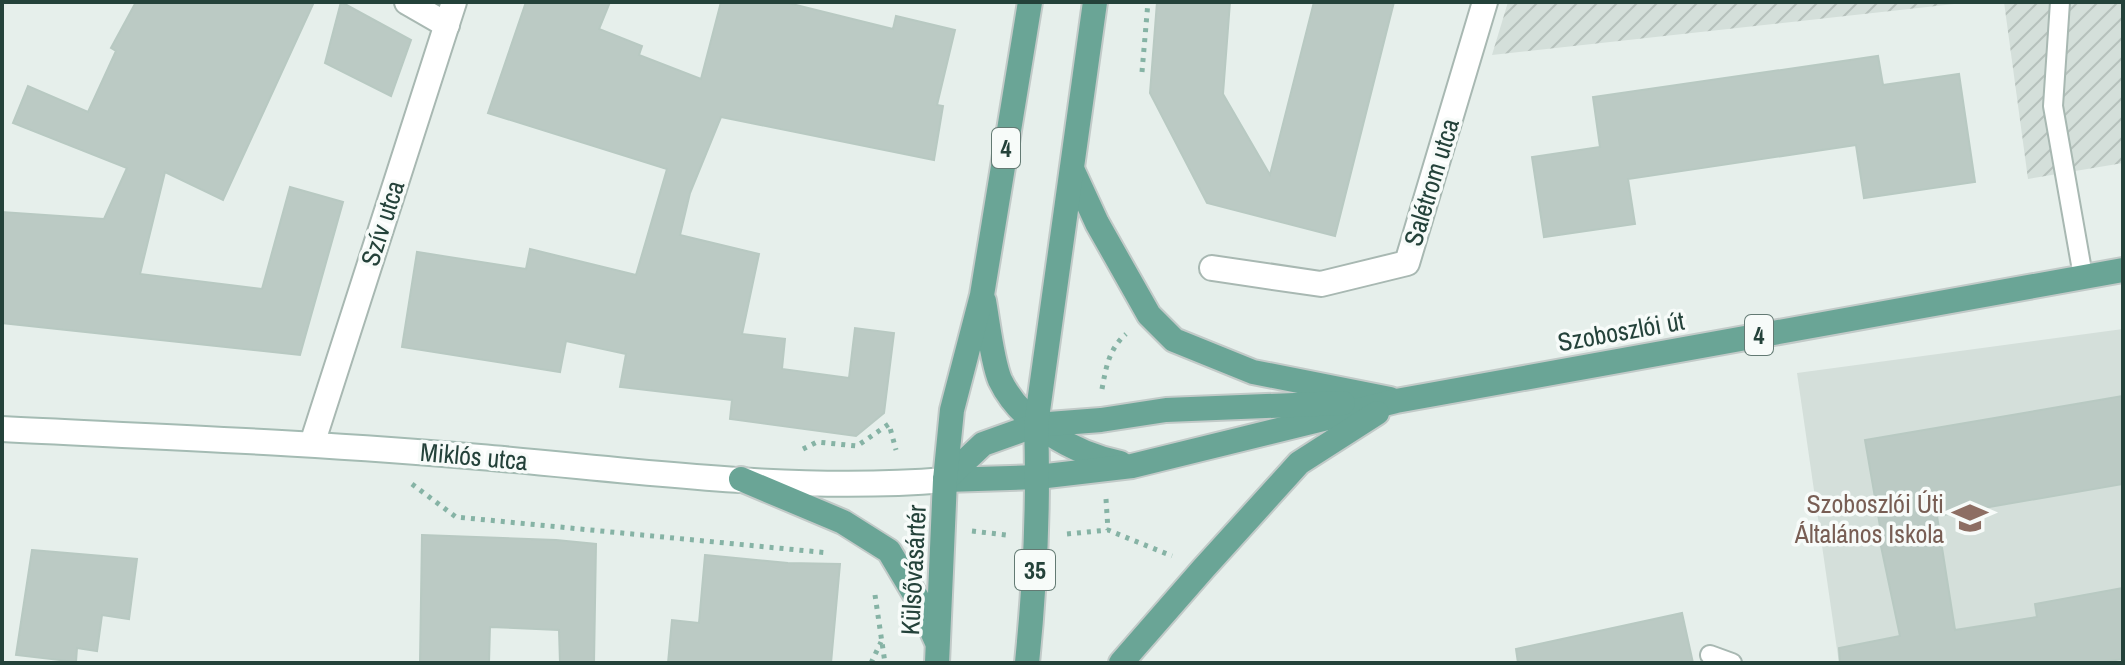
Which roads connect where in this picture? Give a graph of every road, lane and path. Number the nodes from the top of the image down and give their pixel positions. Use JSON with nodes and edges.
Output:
{"nodes":[{"id":1,"x":407,"y":2,"type":"edge"},
{"id":2,"x":1030,"y":2,"type":"edge"},
{"id":3,"x":1095,"y":2,"type":"edge"},
{"id":4,"x":1148,"y":2,"type":"edge"},
{"id":5,"x":1485,"y":2,"type":"edge"},
{"id":6,"x":2060,"y":2,"type":"edge"},
{"id":7,"x":450,"y":14,"type":"edge"},
{"id":8,"x":1142,"y":72,"type":"dead end"},
{"id":9,"x":1072,"y":170,"type":"junction"},
{"id":10,"x":1212,"y":268,"type":"dead end"},
{"id":11,"x":2123,"y":270,"type":"edge"},
{"id":12,"x":2083,"y":276,"type":"junction"},
{"id":13,"x":982,"y":295,"type":"junction"},
{"id":14,"x":1396,"y":401,"type":"junction"},
{"id":15,"x":889,"y":424,"type":"dead end"},
{"id":16,"x":1036,"y":425,"type":"junction"},
{"id":17,"x":2,"y":429,"type":"edge"},
{"id":18,"x":817,"y":442,"type":"dead end"},
{"id":19,"x":312,"y":444,"type":"junction"},
{"id":20,"x":1132,"y":466,"type":"junction"},
{"id":21,"x":1038,"y":477,"type":"junction"},
{"id":22,"x":741,"y":479,"type":"junction"},
{"id":23,"x":945,"y":480,"type":"junction"},
{"id":24,"x":456,"y":517,"type":"dead end"},
{"id":25,"x":1108,"y":530,"type":"dead end"},
{"id":26,"x":839,"y":554,"type":"dead end"},
{"id":27,"x":1203,"y":569,"type":"junction"},
{"id":28,"x":873,"y":582,"type":"dead end"},
{"id":29,"x":882,"y":641,"type":"junction"},
{"id":30,"x":937,"y":653,"type":"edge"},
{"id":31,"x":1710,"y":655,"type":"dead end"},
{"id":32,"x":871,"y":663,"type":"edge"},
{"id":33,"x":885,"y":663,"type":"edge"},
{"id":34,"x":1027,"y":663,"type":"edge"},
{"id":35,"x":1121,"y":663,"type":"edge"},
{"id":36,"x":1732,"y":663,"type":"edge"}],
"edges":[{"from":1,"to":7,"type":"street"},
{"from":2,"to":13,"type":"main road","number":"4"},
{"from":3,"to":9,"type":"main road"},
{"from":4,"to":8,"type":"path"},
{"from":5,"to":10,"type":"street","name":"Salétrom utca"},
{"from":6,"to":12,"type":"lane"},
{"from":7,"to":19,"type":"street","name":"Szív utca"},
{"from":9,"to":14,"type":"main road","number":"4"},
{"from":9,"to":16,"type":"main road"},
{"from":11,"to":12,"type":"main road","name":"Szoboszlói út","number":"4"},
{"from":12,"to":14,"type":"main road","name":"Szoboszlói út","number":"4"},
{"from":13,"to":16,"type":"main road","number":"4"},
{"from":13,"to":23,"type":"main road","name":"Külsővásártér"},
{"from":14,"to":16,"type":"main road"},
{"from":14,"to":20,"type":"main road","name":"Szoboszlói út","number":"4"},
{"from":14,"to":27,"type":"main road"},
{"from":15,"to":18,"type":"path"},
{"from":16,"to":20,"type":"main road","number":"4"},
{"from":16,"to":21,"type":"main road"},
{"from":16,"to":23,"type":"main road"},
{"from":17,"to":19,"type":"street","name":"Miklós utca"},
{"from":19,"to":22,"type":"street","name":"Miklós utca"},
{"from":20,"to":21,"type":"main road","name":"Szoboszlói út"},
{"from":21,"to":23,"type":"main road","name":"Szoboszlói út"},
{"from":21,"to":34,"type":"main road","number":"35"},
{"from":22,"to":23,"type":"street","name":"Miklós utca"},
{"from":22,"to":30,"type":"main road"},
{"from":23,"to":30,"type":"main road","name":"Külsővásártér"},
{"from":24,"to":26,"type":"path"},
{"from":25,"to":27,"type":"path"},
{"from":27,"to":35,"type":"main road"},
{"from":28,"to":29,"type":"path"},
{"from":29,"to":32,"type":"path"},
{"from":29,"to":33,"type":"path"},
{"from":31,"to":36,"type":"lane"}]}
